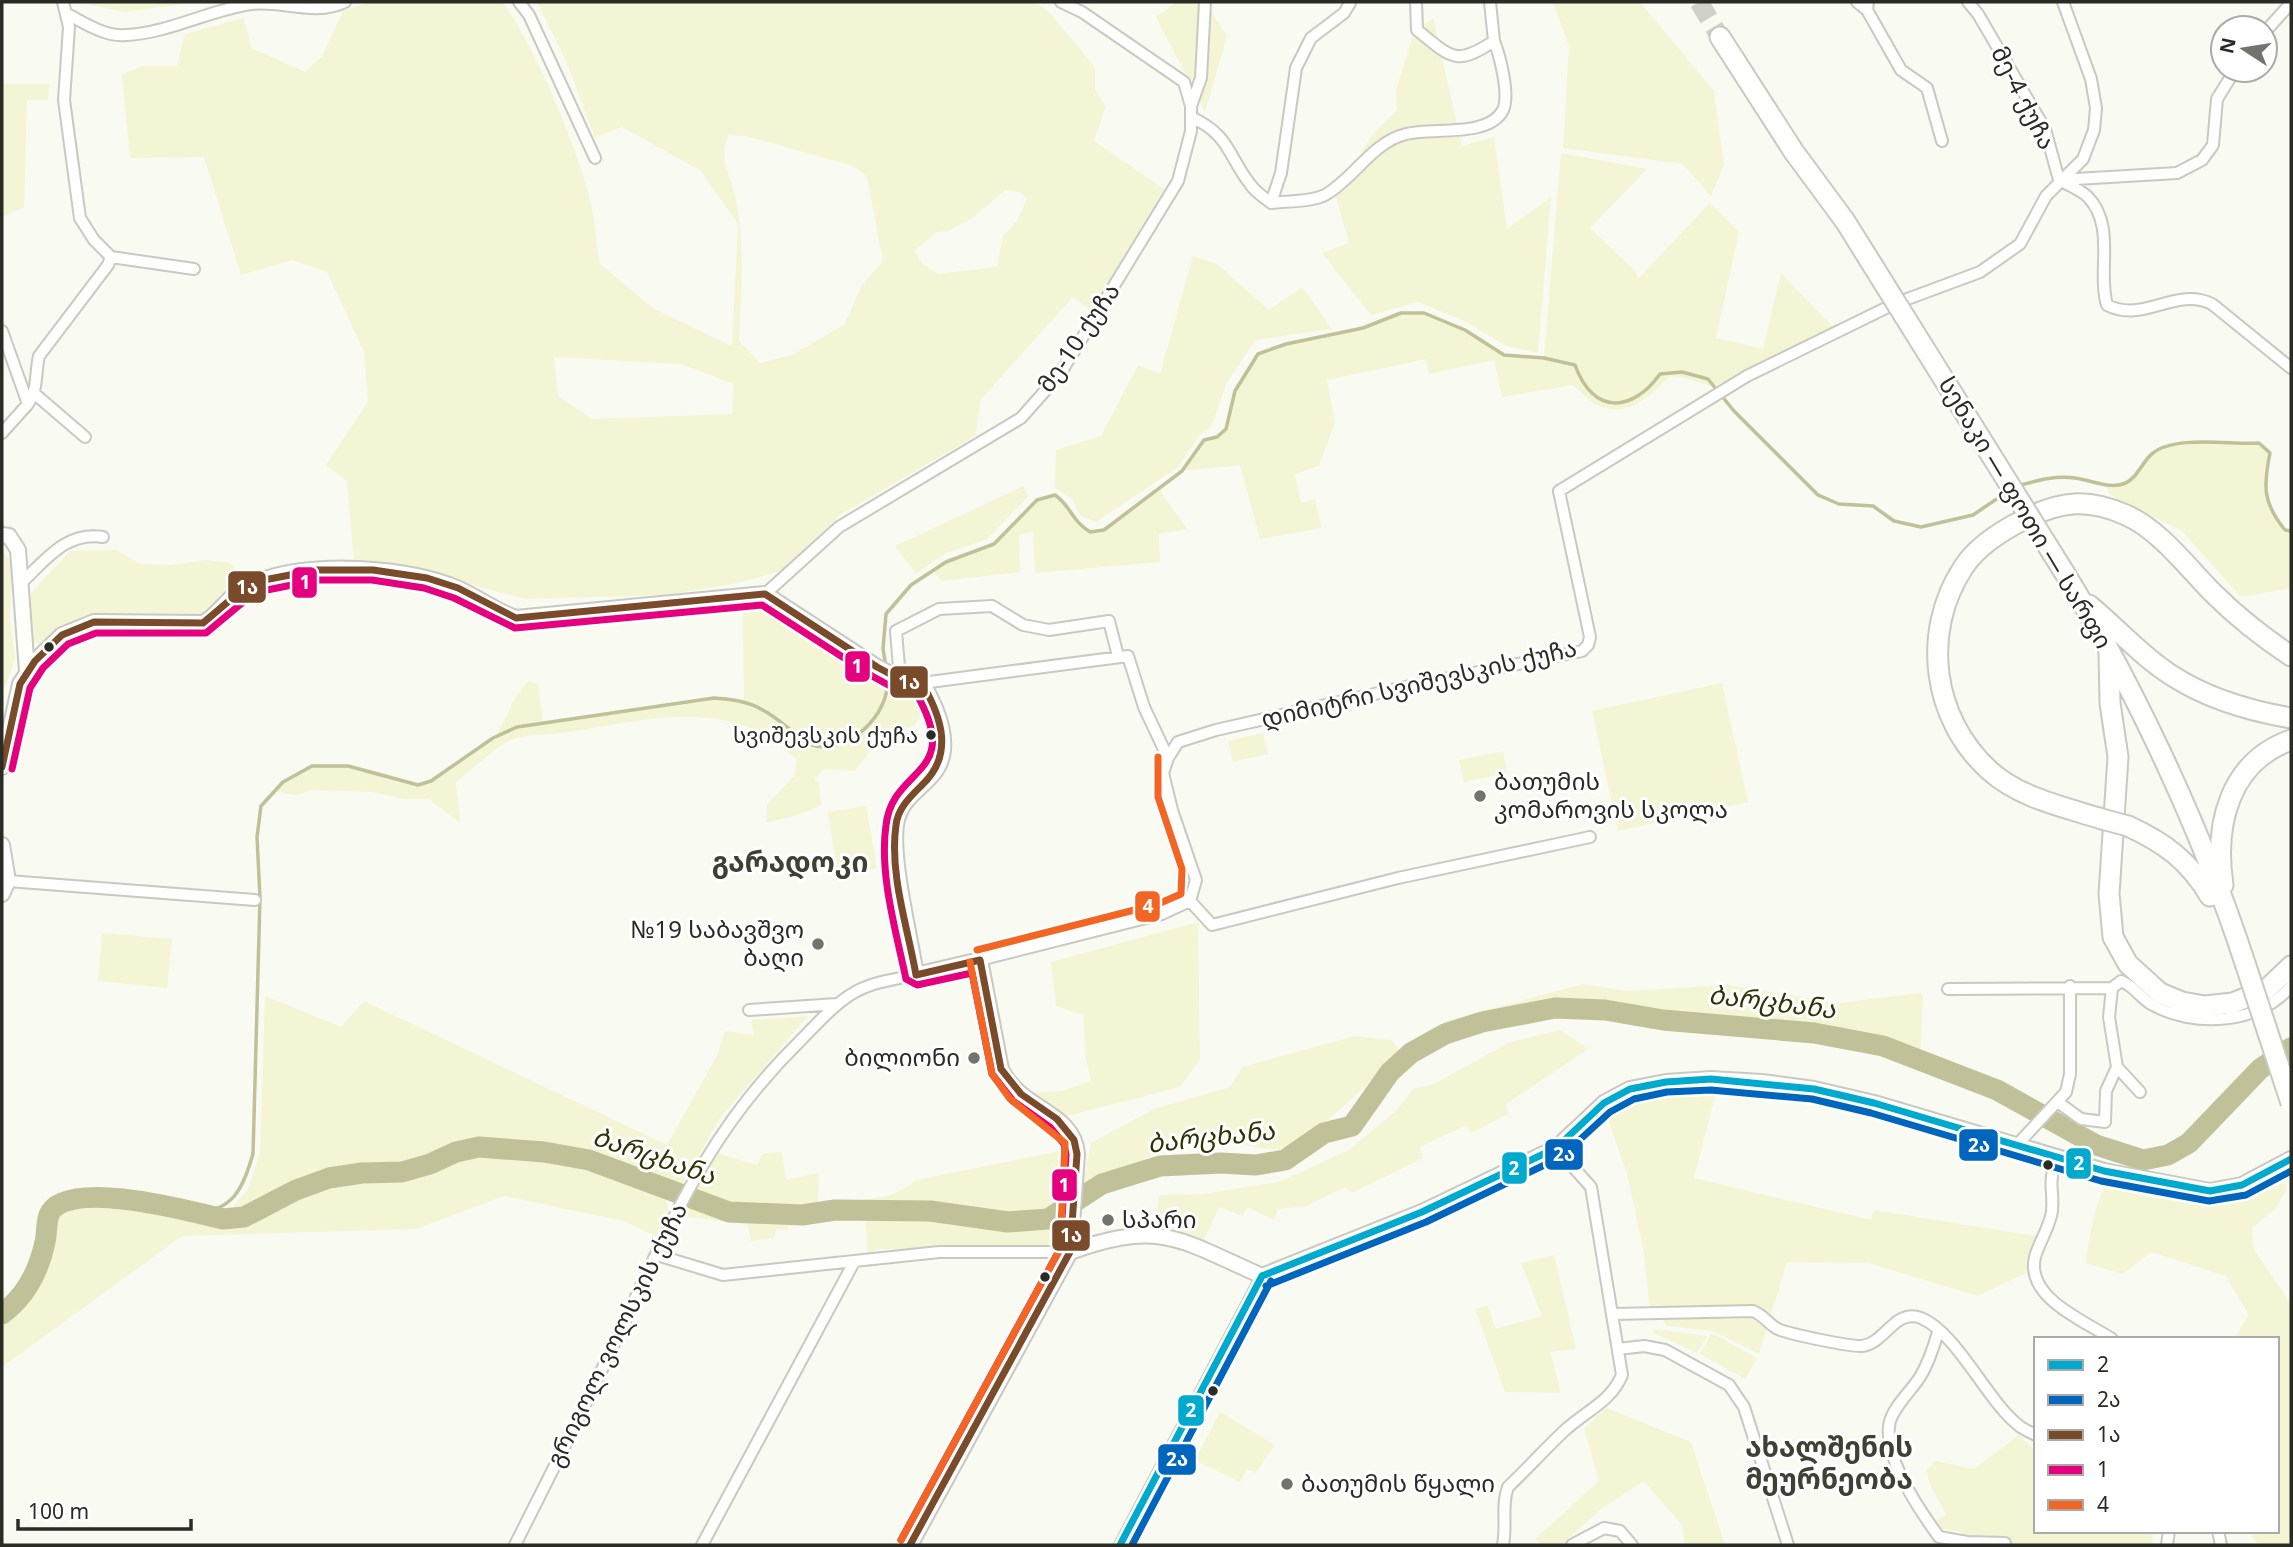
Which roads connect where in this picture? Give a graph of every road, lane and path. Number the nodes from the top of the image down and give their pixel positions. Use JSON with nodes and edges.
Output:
{"nodes":[{"id":1,"x":63,"y":2,"type":"edge"},
{"id":2,"x":345,"y":2,"type":"edge"},
{"id":3,"x":519,"y":2,"type":"edge"},
{"id":4,"x":1062,"y":2,"type":"edge"},
{"id":5,"x":1205,"y":2,"type":"edge"},
{"id":6,"x":1416,"y":2,"type":"edge"},
{"id":7,"x":1490,"y":2,"type":"edge"},
{"id":8,"x":1857,"y":2,"type":"edge"},
{"id":9,"x":1968,"y":2,"type":"edge"},
{"id":10,"x":2063,"y":2,"type":"edge"},
{"id":11,"x":1350,"y":3,"type":"edge"},
{"id":12,"x":2291,"y":4,"type":"edge"},
{"id":13,"x":1867,"y":6,"type":"edge"},
{"id":14,"x":67,"y":14,"type":"junction"},
{"id":15,"x":2279,"y":17,"type":"edge"},
{"id":16,"x":1720,"y":37,"type":"tunnel mouth"},
{"id":17,"x":1494,"y":41,"type":"junction"},
{"id":18,"x":2226,"y":84,"type":"edge"},
{"id":19,"x":1191,"y":111,"type":"junction"},
{"id":20,"x":1942,"y":141,"type":"dead end"},
{"id":21,"x":595,"y":158,"type":"dead end"},
{"id":22,"x":2059,"y":180,"type":"junction"},
{"id":23,"x":1271,"y":203,"type":"junction"},
{"id":24,"x":111,"y":257,"type":"junction"},
{"id":25,"x":194,"y":268,"type":"dead end"},
{"id":26,"x":2,"y":331,"type":"edge"},
{"id":27,"x":2291,"y":368,"type":"edge"},
{"id":28,"x":35,"y":394,"type":"junction"},
{"id":29,"x":28,"y":404,"type":"junction"},
{"id":30,"x":2,"y":433,"type":"edge"},
{"id":31,"x":85,"y":437,"type":"dead end"},
{"id":32,"x":2,"y":536,"type":"edge"},
{"id":33,"x":103,"y":537,"type":"dead end"},
{"id":34,"x":21,"y":583,"type":"junction"},
{"id":35,"x":765,"y":594,"type":"junction"},
{"id":36,"x":2082,"y":600,"type":"junction"},
{"id":37,"x":2109,"y":653,"type":"junction"},
{"id":38,"x":1118,"y":656,"type":"junction"},
{"id":39,"x":2291,"y":656,"type":"edge"},
{"id":40,"x":27,"y":671,"type":"junction"},
{"id":41,"x":896,"y":677,"type":"junction"},
{"id":42,"x":922,"y":683,"type":"junction"},
{"id":43,"x":2291,"y":718,"type":"edge"},
{"id":44,"x":2291,"y":740,"type":"edge"},
{"id":45,"x":1168,"y":758,"type":"junction"},
{"id":46,"x":2,"y":767,"type":"edge"},
{"id":47,"x":1590,"y":837,"type":"dead end"},
{"id":48,"x":2,"y":845,"type":"edge"},
{"id":49,"x":5,"y":888,"type":"edge"},
{"id":50,"x":255,"y":900,"type":"dead end"},
{"id":51,"x":1190,"y":901,"type":"junction"},
{"id":52,"x":2228,"y":913,"type":"junction"},
{"id":53,"x":2238,"y":941,"type":"junction"},
{"id":54,"x":980,"y":960,"type":"junction"},
{"id":55,"x":2291,"y":966,"type":"edge"},
{"id":56,"x":916,"y":975,"type":"junction"},
{"id":57,"x":2070,"y":986,"type":"junction"},
{"id":58,"x":2112,"y":988,"type":"junction"},
{"id":59,"x":1948,"y":989,"type":"dead end"},
{"id":60,"x":2289,"y":989,"type":"edge"},
{"id":61,"x":2291,"y":1003,"type":"edge"},
{"id":62,"x":838,"y":1004,"type":"junction"},
{"id":63,"x":749,"y":1010,"type":"dead end"},
{"id":64,"x":2117,"y":1067,"type":"junction"},
{"id":65,"x":2140,"y":1092,"type":"dead end"},
{"id":66,"x":2291,"y":1103,"type":"edge"},
{"id":67,"x":2057,"y":1105,"type":"junction"},
{"id":68,"x":2016,"y":1146,"type":"junction"},
{"id":69,"x":1556,"y":1148,"type":"junction"},
{"id":70,"x":2057,"y":1158,"type":"junction"},
{"id":71,"x":2291,"y":1159,"type":"edge"},
{"id":72,"x":1070,"y":1252,"type":"junction"},
{"id":73,"x":657,"y":1255,"type":"junction"},
{"id":74,"x":853,"y":1264,"type":"junction"},
{"id":75,"x":1262,"y":1276,"type":"junction"},
{"id":76,"x":1613,"y":1314,"type":"junction"},
{"id":77,"x":1938,"y":1332,"type":"junction"},
{"id":78,"x":2109,"y":1337,"type":"edge"},
{"id":79,"x":1618,"y":1349,"type":"junction"},
{"id":80,"x":2034,"y":1434,"type":"edge"},
{"id":81,"x":2005,"y":1543,"type":"dead end"},
{"id":82,"x":515,"y":1545,"type":"edge"},
{"id":83,"x":702,"y":1545,"type":"edge"},
{"id":84,"x":910,"y":1545,"type":"edge"},
{"id":85,"x":1120,"y":1545,"type":"edge"},
{"id":86,"x":1503,"y":1545,"type":"edge"},
{"id":87,"x":1572,"y":1545,"type":"edge"},
{"id":88,"x":1632,"y":1545,"type":"edge"},
{"id":89,"x":1788,"y":1545,"type":"edge"}],
"edges":[{"from":1,"to":14,"type":"street"},
{"from":2,"to":14,"type":"street"},
{"from":3,"to":21,"type":"street"},
{"from":4,"to":19,"type":"street"},
{"from":5,"to":19,"type":"street","name":"მე-10 ქუჩა"},
{"from":6,"to":17,"type":"street"},
{"from":7,"to":17,"type":"street"},
{"from":8,"to":13,"type":"street"},
{"from":9,"to":22,"type":"street","name":"მე-4 ქუჩა"},
{"from":10,"to":22,"type":"street","name":"დიმიტრი სვიშევსკის ქუჩა"},
{"from":11,"to":23,"type":"street"},
{"from":12,"to":15,"type":"street"},
{"from":13,"to":20,"type":"street"},
{"from":14,"to":24,"type":"street"},
{"from":16,"to":36,"type":"highway","name":"სენაკი — ფოთი — სარფი","bridge":true},
{"from":17,"to":23,"type":"street"},
{"from":18,"to":22,"type":"street"},
{"from":19,"to":23,"type":"street"},
{"from":19,"to":35,"type":"street","name":"მე-10 ქუჩა"},
{"from":22,"to":27,"type":"street","name":"მე-4 ქუჩა"},
{"from":22,"to":45,"type":"street","name":"დიმიტრი სვიშევსკის ქუჩა"},
{"from":24,"to":25,"type":"street"},
{"from":24,"to":28,"type":"street"},
{"from":26,"to":29,"type":"street"},
{"from":28,"to":29,"type":"street"},
{"from":28,"to":31,"type":"street"},
{"from":29,"to":30,"type":"street"},
{"from":32,"to":34,"type":"street"},
{"from":33,"to":34,"type":"street"},
{"from":34,"to":40,"type":"street"},
{"from":35,"to":40,"type":"street"},
{"from":35,"to":41,"type":"street"},
{"from":36,"to":37,"type":"highway","name":"სენაკი — ფოთი — სარფი"},
{"from":36,"to":43,"type":"highway"},
{"from":37,"to":52,"type":"highway","name":"სენაკი — ფოთი — სარფი"},
{"from":37,"to":55,"type":"highway"},
{"from":38,"to":41,"type":"street"},
{"from":38,"to":42,"type":"street"},
{"from":38,"to":45,"type":"street"},
{"from":39,"to":53,"type":"highway","bridge":true},
{"from":40,"to":46,"type":"street"},
{"from":41,"to":42,"type":"street"},
{"from":42,"to":56,"type":"street"},
{"from":44,"to":52,"type":"highway"},
{"from":45,"to":51,"type":"street"},
{"from":47,"to":51,"type":"street"},
{"from":48,"to":49,"type":"street"},
{"from":49,"to":50,"type":"street"},
{"from":51,"to":54,"type":"street"},
{"from":52,"to":53,"type":"highway","name":"სენაკი — ფოთი — სარფი"},
{"from":53,"to":66,"type":"highway","name":"სენაკი — ფოთი — სარფი","bridge":true},
{"from":54,"to":56,"type":"street"},
{"from":54,"to":72,"type":"street"},
{"from":56,"to":62,"type":"street","name":"გრიგოლ ვოლსკის ქუჩა"},
{"from":57,"to":58,"type":"street"},
{"from":57,"to":59,"type":"street"},
{"from":57,"to":67,"type":"street"},
{"from":58,"to":60,"type":"street"},
{"from":58,"to":64,"type":"street"},
{"from":60,"to":61,"type":"street"},
{"from":62,"to":63,"type":"street"},
{"from":62,"to":73,"type":"street","name":"გრიგოლ ვოლსკის ქუჩა"},
{"from":64,"to":65,"type":"street"},
{"from":64,"to":67,"type":"street"},
{"from":67,"to":68,"type":"street"},
{"from":68,"to":69,"type":"street"},
{"from":68,"to":70,"type":"street"},
{"from":69,"to":75,"type":"street"},
{"from":69,"to":76,"type":"street"},
{"from":70,"to":71,"type":"street"},
{"from":70,"to":78,"type":"street"},
{"from":72,"to":74,"type":"street"},
{"from":72,"to":75,"type":"street"},
{"from":72,"to":84,"type":"street"},
{"from":73,"to":74,"type":"street"},
{"from":73,"to":82,"type":"street","name":"გრიგოლ ვოლსკის ქუჩა"},
{"from":74,"to":83,"type":"street"},
{"from":75,"to":85,"type":"street"},
{"from":76,"to":77,"type":"street"},
{"from":76,"to":79,"type":"street"},
{"from":77,"to":80,"type":"street"},
{"from":77,"to":81,"type":"street"},
{"from":79,"to":86,"type":"street"},
{"from":79,"to":89,"type":"street"},
{"from":87,"to":88,"type":"street"}]}
